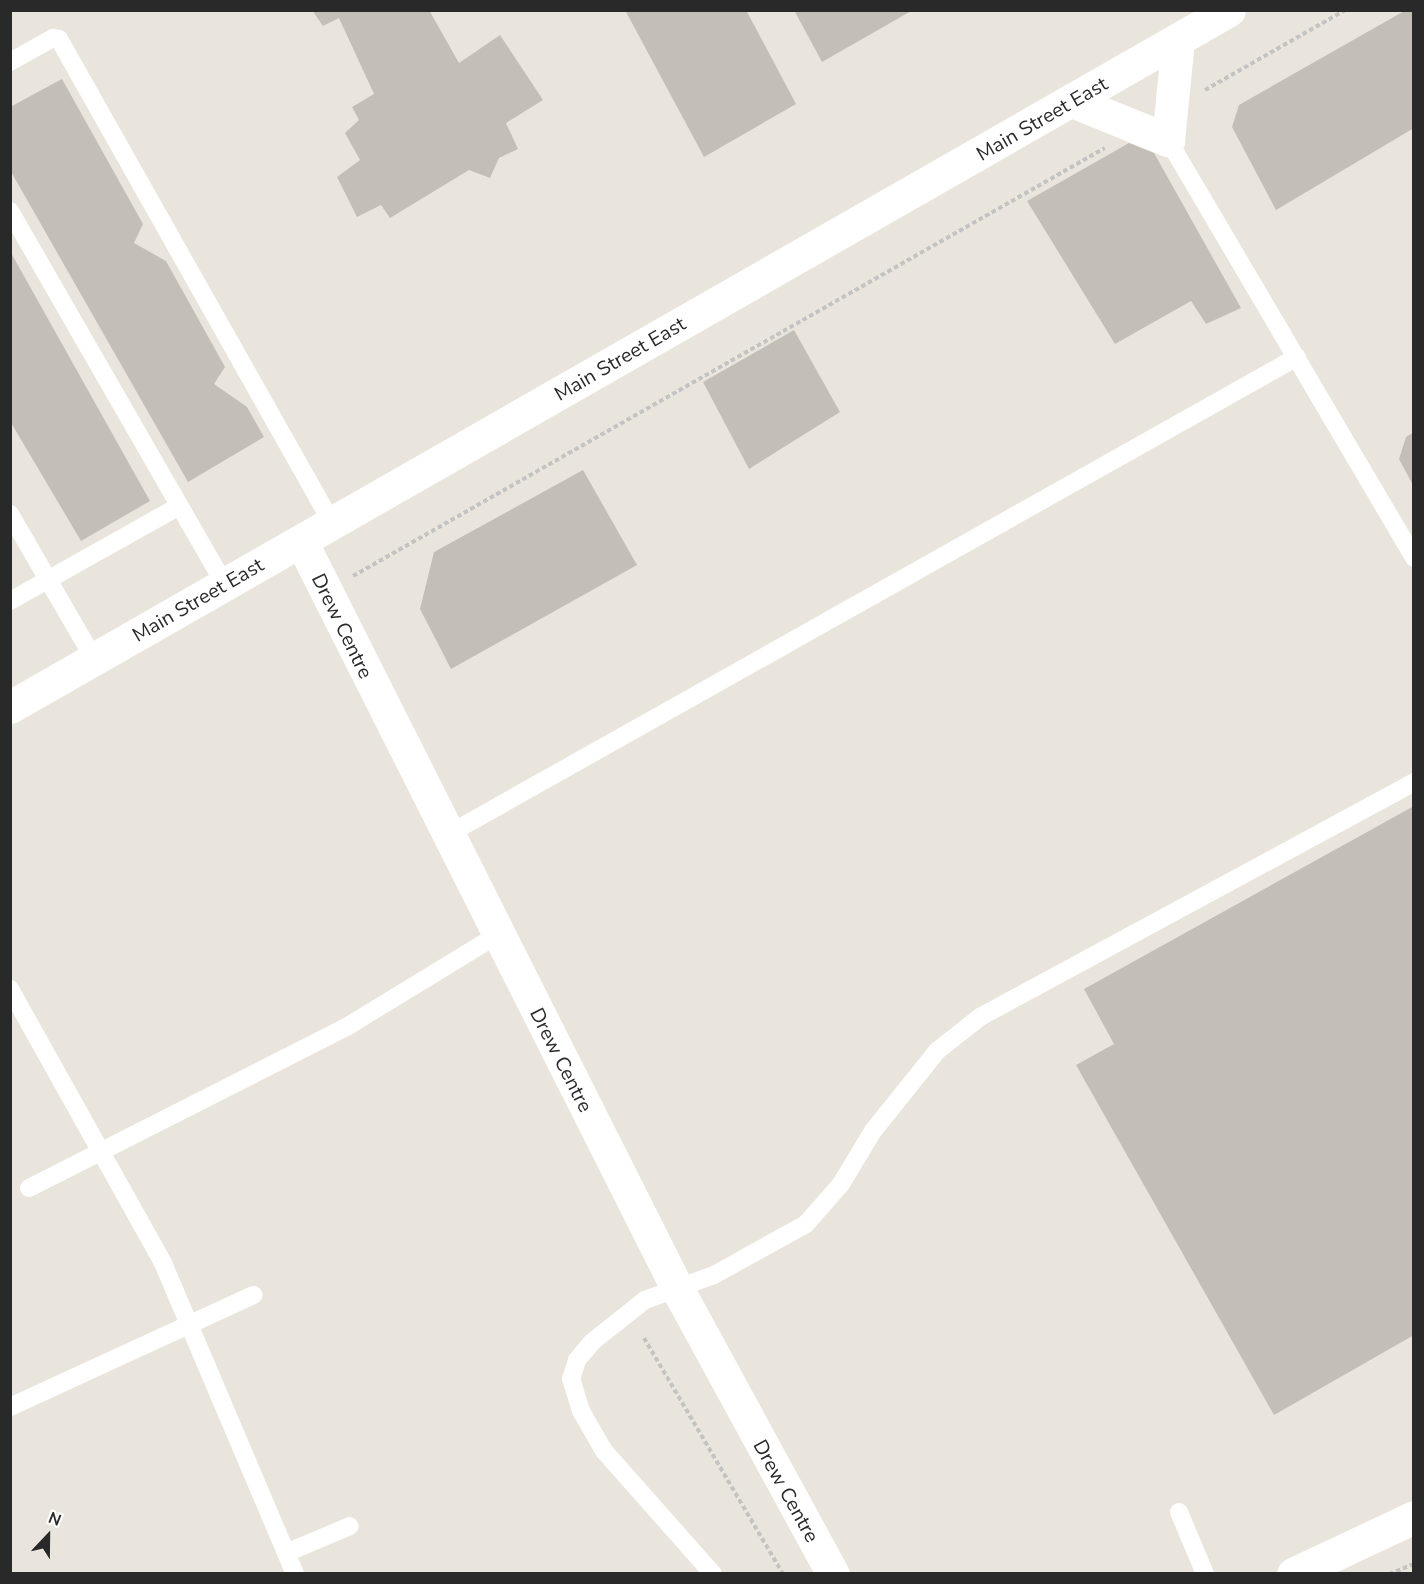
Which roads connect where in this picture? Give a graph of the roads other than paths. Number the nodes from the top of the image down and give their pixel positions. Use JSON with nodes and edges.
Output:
{"nodes":[{"id":1,"x":1228,"y":10,"type":"edge"},
{"id":2,"x":1178,"y":40,"type":"junction"},
{"id":3,"x":10,"y":62,"type":"edge"},
{"id":4,"x":1072,"y":101,"type":"junction"},
{"id":5,"x":1159,"y":126,"type":"junction"},
{"id":6,"x":10,"y":211,"type":"edge"},
{"id":7,"x":1297,"y":357,"type":"junction"},
{"id":8,"x":179,"y":506,"type":"junction"},
{"id":9,"x":10,"y":514,"type":"edge"},
{"id":10,"x":332,"y":523,"type":"junction"},
{"id":11,"x":301,"y":541,"type":"junction"},
{"id":12,"x":1413,"y":558,"type":"edge"},
{"id":13,"x":48,"y":580,"type":"junction"},
{"id":14,"x":225,"y":585,"type":"junction"},
{"id":15,"x":10,"y":601,"type":"edge"},
{"id":16,"x":94,"y":659,"type":"junction"},
{"id":17,"x":10,"y":706,"type":"edge"},
{"id":18,"x":1413,"y":782,"type":"edge"},
{"id":19,"x":447,"y":835,"type":"junction"},
{"id":20,"x":497,"y":934,"type":"junction"},
{"id":21,"x":10,"y":989,"type":"edge"},
{"id":22,"x":102,"y":1154,"type":"junction"},
{"id":23,"x":29,"y":1188,"type":"dead end"},
{"id":24,"x":678,"y":1290,"type":"junction"},
{"id":25,"x":253,"y":1295,"type":"dead end"},
{"id":26,"x":188,"y":1323,"type":"junction"},
{"id":27,"x":10,"y":1407,"type":"edge"},
{"id":28,"x":1179,"y":1512,"type":"dead end"},
{"id":29,"x":1413,"y":1517,"type":"edge"},
{"id":30,"x":350,"y":1526,"type":"dead end"},
{"id":31,"x":286,"y":1553,"type":"junction"},
{"id":32,"x":295,"y":1574,"type":"edge"},
{"id":33,"x":713,"y":1574,"type":"edge"},
{"id":34,"x":833,"y":1574,"type":"edge"},
{"id":35,"x":1205,"y":1574,"type":"edge"},
{"id":36,"x":1293,"y":1574,"type":"edge"}],
"edges":[{"from":1,"to":2,"type":"main road","name":"Main Street East"},
{"from":2,"to":4,"type":"main road","name":"Main Street East"},
{"from":2,"to":5,"type":"main road"},
{"from":3,"to":10,"type":"lane"},
{"from":4,"to":5,"type":"main road"},
{"from":4,"to":10,"type":"main road","name":"Main Street East"},
{"from":5,"to":7,"type":"lane"},
{"from":6,"to":8,"type":"lane"},
{"from":7,"to":12,"type":"lane"},
{"from":7,"to":19,"type":"lane"},
{"from":8,"to":13,"type":"lane"},
{"from":8,"to":14,"type":"lane"},
{"from":9,"to":13,"type":"lane"},
{"from":10,"to":11,"type":"main road","name":"Main Street East"},
{"from":11,"to":14,"type":"main road","name":"Main Street East"},
{"from":11,"to":19,"type":"main road","name":"Drew Centre"},
{"from":13,"to":15,"type":"lane"},
{"from":13,"to":16,"type":"lane"},
{"from":14,"to":16,"type":"main road","name":"Main Street East"},
{"from":16,"to":17,"type":"main road","name":"Main Street East"},
{"from":18,"to":24,"type":"lane"},
{"from":19,"to":20,"type":"main road","name":"Drew Centre"},
{"from":20,"to":22,"type":"lane"},
{"from":20,"to":24,"type":"main road","name":"Drew Centre"},
{"from":21,"to":22,"type":"lane"},
{"from":22,"to":23,"type":"lane"},
{"from":22,"to":26,"type":"lane"},
{"from":24,"to":33,"type":"lane"},
{"from":24,"to":34,"type":"main road","name":"Drew Centre"},
{"from":25,"to":26,"type":"lane"},
{"from":26,"to":27,"type":"lane"},
{"from":26,"to":31,"type":"lane"},
{"from":28,"to":35,"type":"lane"},
{"from":29,"to":36,"type":"main road"},
{"from":30,"to":31,"type":"lane"},
{"from":31,"to":32,"type":"lane"}]}
